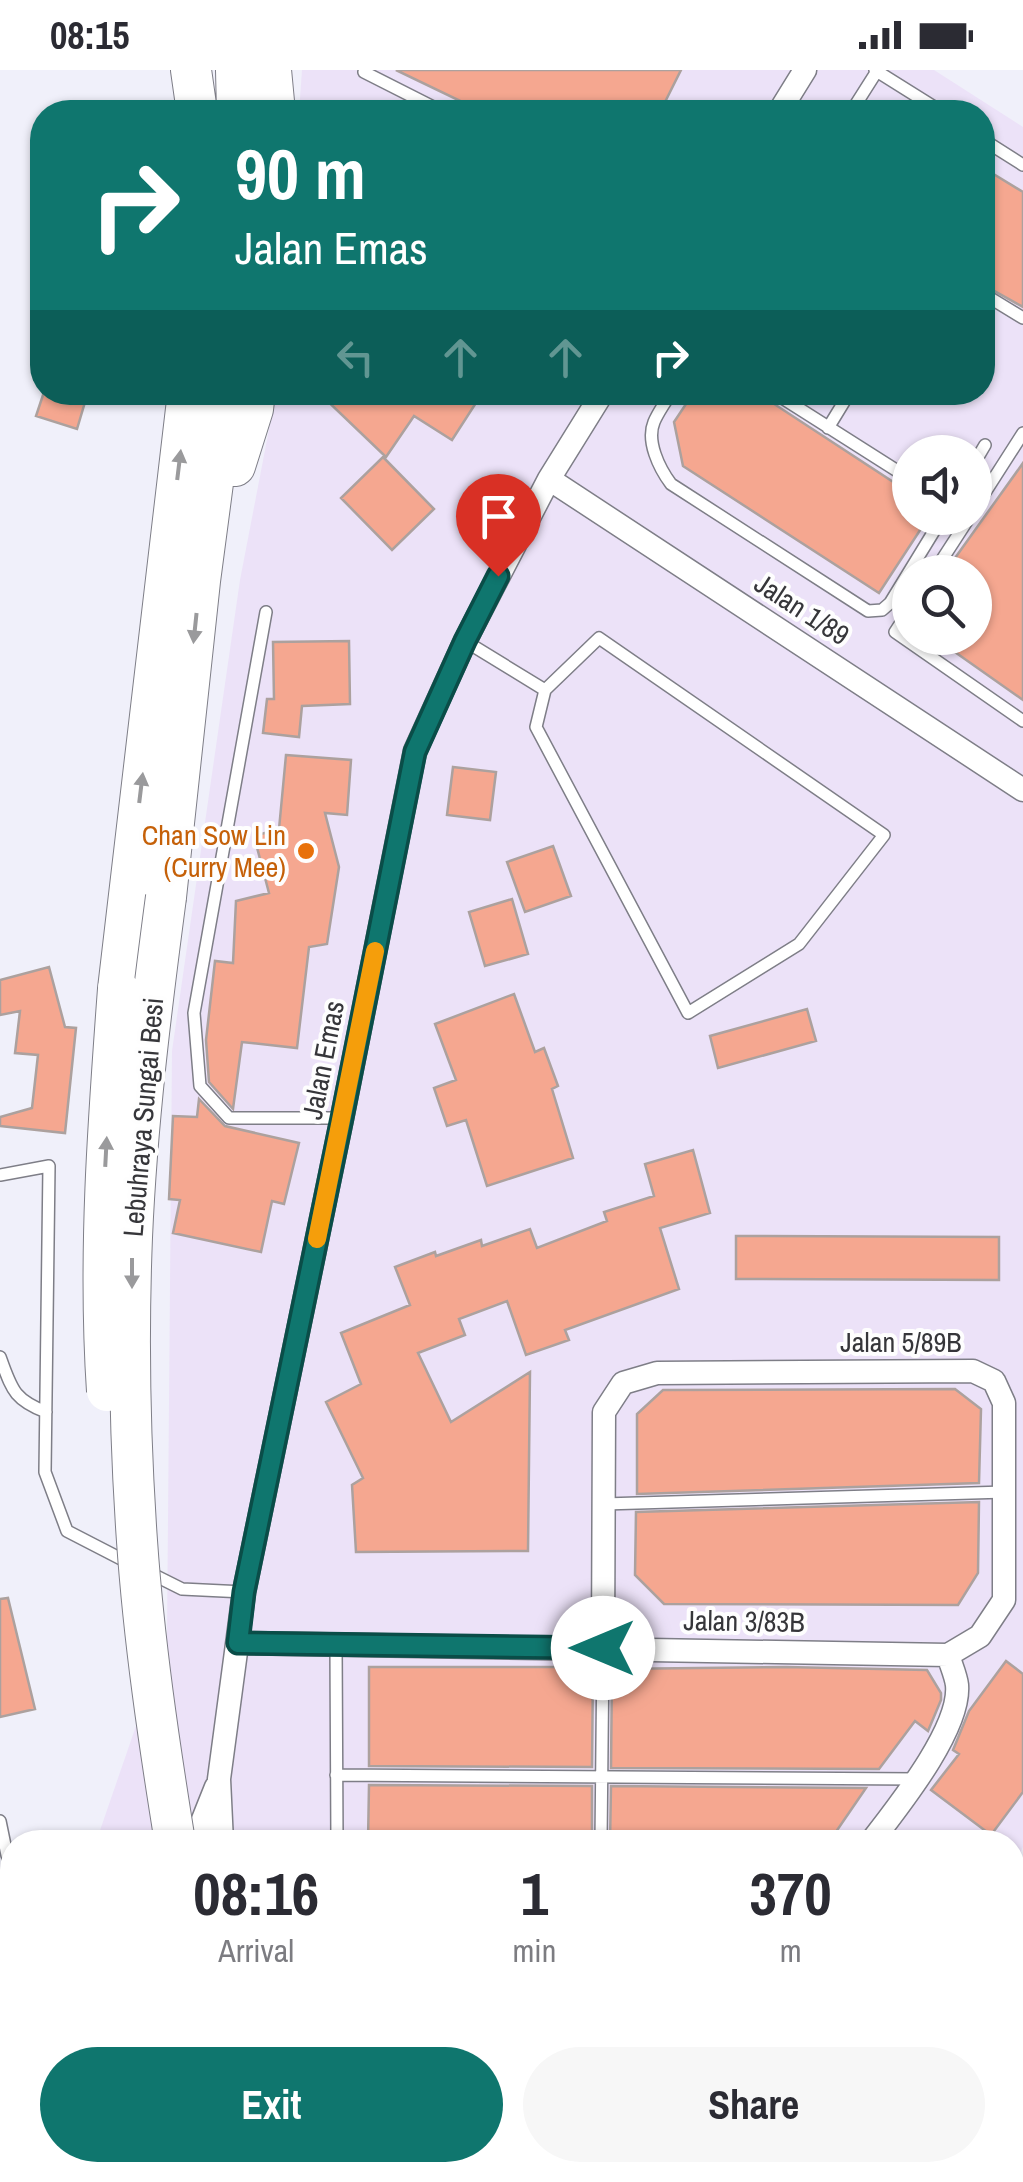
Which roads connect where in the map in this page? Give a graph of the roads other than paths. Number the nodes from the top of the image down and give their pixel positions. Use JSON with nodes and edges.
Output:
{"nodes":[{"id":1,"x":192,"y":70,"type":"edge"},
{"id":2,"x":236,"y":70,"type":"edge"},
{"id":3,"x":805,"y":70,"type":"edge"},
{"id":4,"x":876,"y":70,"type":"edge"},
{"id":5,"x":364,"y":72,"type":"edge"},
{"id":6,"x":264,"y":98,"type":"edge"},
{"id":7,"x":196,"y":100,"type":"edge"},
{"id":8,"x":419,"y":100,"type":"edge"},
{"id":9,"x":786,"y":100,"type":"edge"},
{"id":10,"x":858,"y":100,"type":"edge"},
{"id":11,"x":923,"y":100,"type":"edge"},
{"id":12,"x":995,"y":147,"type":"edge"},
{"id":13,"x":1023,"y":165,"type":"edge"},
{"id":14,"x":995,"y":301,"type":"edge"},
{"id":15,"x":1023,"y":318,"type":"edge"},
{"id":16,"x":186,"y":405,"type":"edge"},
{"id":17,"x":223,"y":405,"type":"edge"},
{"id":18,"x":253,"y":405,"type":"edge"},
{"id":19,"x":595,"y":405,"type":"edge"},
{"id":20,"x":664,"y":405,"type":"edge"},
{"id":21,"x":793,"y":405,"type":"edge"},
{"id":22,"x":842,"y":405,"type":"edge"},
{"id":23,"x":828,"y":428,"type":"junction"},
{"id":24,"x":1023,"y":434,"type":"edge"},
{"id":25,"x":892,"y":468,"type":"edge"},
{"id":26,"x":549,"y":478,"type":"junction"},
{"id":27,"x":992,"y":482,"type":"edge"},
{"id":28,"x":932,"y":535,"type":"edge"},
{"id":29,"x":200,"y":581,"type":"junction"},
{"id":30,"x":266,"y":612,"type":"dead end"},
{"id":31,"x":465,"y":641,"type":"junction"},
{"id":32,"x":928,"y":655,"type":"edge"},
{"id":33,"x":545,"y":690,"type":"junction"},
{"id":34,"x":1023,"y":721,"type":"edge"},
{"id":35,"x":1023,"y":790,"type":"edge"},
{"id":36,"x":342,"y":1118,"type":"junction"},
{"id":37,"x":0,"y":1174,"type":"edge"},
{"id":38,"x":0,"y":1358,"type":"edge"},
{"id":39,"x":46,"y":1412,"type":"junction"},
{"id":40,"x":1005,"y":1492,"type":"junction"},
{"id":41,"x":604,"y":1504,"type":"junction"},
{"id":42,"x":244,"y":1592,"type":"junction"},
{"id":43,"x":238,"y":1643,"type":"junction"},
{"id":44,"x":336,"y":1644,"type":"junction"},
{"id":45,"x":603,"y":1648,"type":"junction"},
{"id":46,"x":948,"y":1655,"type":"junction"},
{"id":47,"x":336,"y":1775,"type":"junction"},
{"id":48,"x":602,"y":1776,"type":"junction"},
{"id":49,"x":219,"y":1779,"type":"junction"},
{"id":50,"x":917,"y":1780,"type":"junction"},
{"id":51,"x":150,"y":1830,"type":"edge"},
{"id":52,"x":173,"y":1830,"type":"edge"},
{"id":53,"x":199,"y":1830,"type":"edge"},
{"id":54,"x":221,"y":1830,"type":"edge"},
{"id":55,"x":337,"y":1830,"type":"edge"},
{"id":56,"x":601,"y":1830,"type":"edge"},
{"id":57,"x":880,"y":1830,"type":"edge"}],
"edges":[{"from":1,"to":7,"type":"highway"},
{"from":2,"to":6,"type":"highway"},
{"from":3,"to":9,"type":"street"},
{"from":4,"to":10,"type":"lane"},
{"from":4,"to":11,"type":"lane"},
{"from":5,"to":8,"type":"lane"},
{"from":12,"to":13,"type":"lane"},
{"from":14,"to":15,"type":"lane"},
{"from":51,"to":16,"type":"highway","name":"Lebuhraya Sungai Besi","one_way":true,"bridge":true},
{"from":17,"to":29,"type":"highway","name":"Lebuhraya Sungai Besi"},
{"from":18,"to":29,"type":"highway"},
{"from":19,"to":26,"type":"street","name":"Jalan Emas"},
{"from":20,"to":28,"type":"lane"},
{"from":21,"to":23,"type":"lane"},
{"from":22,"to":23,"type":"lane"},
{"from":23,"to":25,"type":"lane"},
{"from":24,"to":27,"type":"lane"},
{"from":26,"to":31,"type":"street","name":"Jalan Emas"},
{"from":26,"to":35,"type":"street","name":"Jalan 1/89"},
{"from":29,"to":52,"type":"highway","name":"Lebuhraya Sungai Besi","one_way":true,"bridge":true},
{"from":30,"to":36,"type":"lane"},
{"from":31,"to":33,"type":"lane"},
{"from":31,"to":36,"type":"street","name":"Jalan Emas"},
{"from":32,"to":34,"type":"lane"},
{"from":33,"to":33,"type":"lane"},
{"from":36,"to":42,"type":"street","name":"Jalan Emas"},
{"from":37,"to":39,"type":"lane"},
{"from":38,"to":39,"type":"lane"},
{"from":39,"to":42,"type":"lane"},
{"from":40,"to":41,"type":"lane"},
{"from":40,"to":41,"type":"street","name":"Jalan 5/89B"},
{"from":40,"to":46,"type":"street","name":"Jalan 5/89B"},
{"from":41,"to":45,"type":"street","name":"Jalan 5/89B"},
{"from":42,"to":43,"type":"street","name":"Jalan Emas"},
{"from":43,"to":44,"type":"street","name":"Jalan 3/83B"},
{"from":43,"to":49,"type":"street","name":"Jalan Emas"},
{"from":44,"to":45,"type":"street","name":"Jalan 3/83B"},
{"from":44,"to":47,"type":"lane"},
{"from":45,"to":46,"type":"street","name":"Jalan 3/83B"},
{"from":45,"to":48,"type":"lane"},
{"from":46,"to":50,"type":"street"},
{"from":47,"to":48,"type":"lane"},
{"from":47,"to":55,"type":"lane"},
{"from":48,"to":50,"type":"lane"},
{"from":48,"to":56,"type":"lane"},
{"from":49,"to":53,"type":"street","name":"Jalan Emas"},
{"from":49,"to":54,"type":"street","name":"Jalan Emas"},
{"from":50,"to":57,"type":"street"}]}
